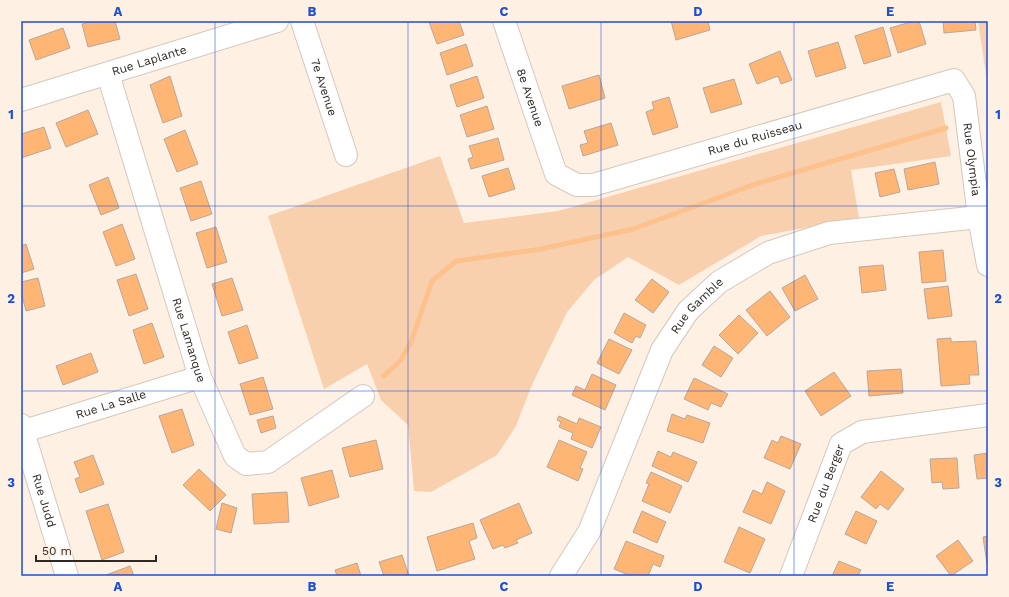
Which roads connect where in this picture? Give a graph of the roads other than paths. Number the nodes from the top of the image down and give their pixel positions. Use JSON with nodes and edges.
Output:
{"nodes":[{"id":1,"x":277,"y":21,"type":"edge"},
{"id":2,"x":302,"y":21,"type":"edge"},
{"id":3,"x":504,"y":21,"type":"edge"},
{"id":4,"x":108,"y":74,"type":"junction"},
{"id":5,"x":954,"y":80,"type":"joint"},
{"id":6,"x":21,"y":100,"type":"edge"},
{"id":7,"x":346,"y":155,"type":"dead end"},
{"id":8,"x":556,"y":174,"type":"joint"},
{"id":9,"x":979,"y":217,"type":"junction"},
{"id":10,"x":988,"y":265,"type":"edge"},
{"id":11,"x":200,"y":377,"type":"junction"},
{"id":12,"x":363,"y":396,"type":"dead end"},
{"id":13,"x":988,"y":415,"type":"edge"},
{"id":14,"x":22,"y":430,"type":"edge"},
{"id":15,"x":67,"y":576,"type":"edge"},
{"id":16,"x":562,"y":576,"type":"edge"},
{"id":17,"x":791,"y":576,"type":"edge"}],
"edges":[{"from":1,"to":4,"type":"street","name":"Rue Laplante"},
{"from":2,"to":7,"type":"street","name":"7e Avenue"},
{"from":3,"to":8,"type":"street","name":"8e Avenue"},
{"from":4,"to":6,"type":"street","name":"Rue Laplante"},
{"from":4,"to":11,"type":"street","name":"Rue Lamanque"},
{"from":5,"to":8,"type":"street","name":"Rue du Ruisseau"},
{"from":5,"to":9,"type":"street","name":"Rue Olympia"},
{"from":9,"to":10,"type":"street","name":"Rue Olympia"},
{"from":9,"to":16,"type":"street","name":"Rue Gamble"},
{"from":11,"to":12,"type":"street","name":"Rue Lamanque"},
{"from":11,"to":14,"type":"street","name":"Rue La Salle"},
{"from":13,"to":17,"type":"street","name":"Rue du Berger"},
{"from":14,"to":15,"type":"street","name":"Rue Judd"}]}
